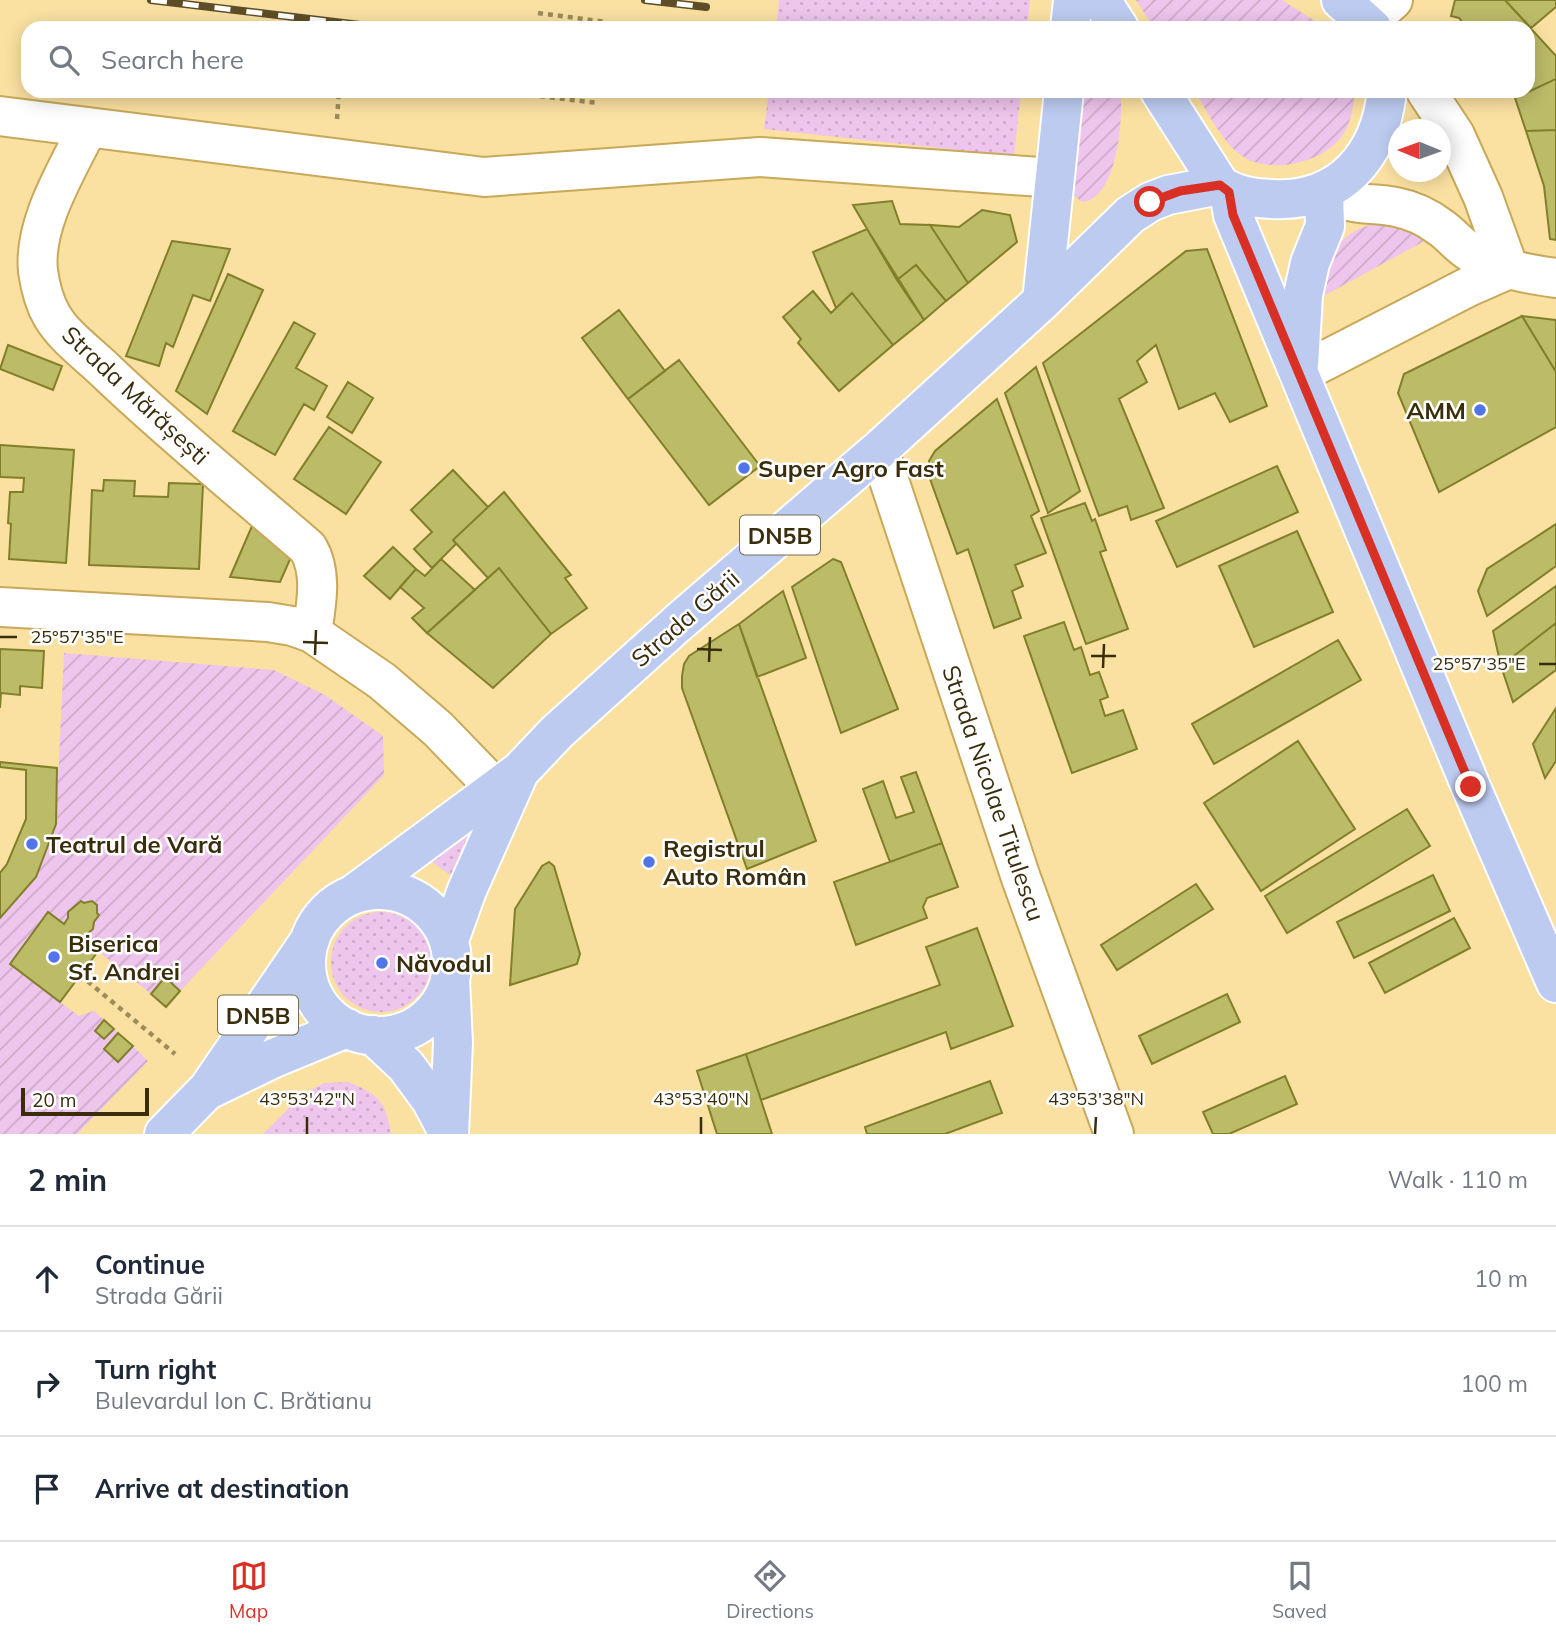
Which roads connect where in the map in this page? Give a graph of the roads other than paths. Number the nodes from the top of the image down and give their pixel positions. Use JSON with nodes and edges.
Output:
{"nodes":[{"id":1,"x":1073,"y":0,"type":"edge"},
{"id":2,"x":1101,"y":0,"type":"edge"},
{"id":3,"x":1071,"y":21,"type":"edge"},
{"id":4,"x":1114,"y":21,"type":"edge"},
{"id":5,"x":1063,"y":98,"type":"edge"},
{"id":6,"x":1165,"y":98,"type":"edge"},
{"id":7,"x":1386,"y":98,"type":"edge"},
{"id":8,"x":1431,"y":98,"type":"edge"},
{"id":9,"x":0,"y":116,"type":"edge"},
{"id":10,"x":88,"y":127,"type":"junction"},
{"id":11,"x":1055,"y":178,"type":"junction"},
{"id":12,"x":1225,"y":188,"type":"junction"},
{"id":13,"x":1327,"y":191,"type":"junction"},
{"id":14,"x":1509,"y":269,"type":"junction"},
{"id":15,"x":1556,"y":278,"type":"edge"},
{"id":16,"x":1042,"y":301,"type":"junction"},
{"id":17,"x":1298,"y":374,"type":"junction"},
{"id":18,"x":879,"y":450,"type":"junction"},
{"id":19,"x":0,"y":607,"type":"edge"},
{"id":20,"x":312,"y":633,"type":"junction"},
{"id":21,"x":508,"y":780,"type":"junction"},
{"id":22,"x":354,"y":894,"type":"junction"},
{"id":23,"x":310,"y":940,"type":"junction"},
{"id":24,"x":449,"y":940,"type":"junction"},
{"id":25,"x":450,"y":979,"type":"junction"},
{"id":26,"x":1556,"y":983,"type":"edge"},
{"id":27,"x":360,"y":1032,"type":"junction"},
{"id":28,"x":206,"y":1091,"type":"junction"},
{"id":29,"x":164,"y":1134,"type":"edge"},
{"id":30,"x":449,"y":1134,"type":"edge"},
{"id":31,"x":1114,"y":1134,"type":"edge"}],
"edges":[{"from":1,"to":3,"type":"main road"},
{"from":2,"to":4,"type":"main road"},
{"from":5,"to":11,"type":"main road"},
{"from":6,"to":12,"type":"main road"},
{"from":7,"to":13,"type":"main road"},
{"from":8,"to":14,"type":"street"},
{"from":9,"to":10,"type":"street"},
{"from":10,"to":11,"type":"street"},
{"from":10,"to":20,"type":"street","name":"Strada Mărășești"},
{"from":11,"to":16,"type":"main road"},
{"from":12,"to":13,"type":"main road","name":"Strada Gării"},
{"from":12,"to":16,"type":"main road","name":"Strada Gării","number":"DN5B"},
{"from":12,"to":17,"type":"main road"},
{"from":13,"to":14,"type":"street"},
{"from":13,"to":17,"type":"main road"},
{"from":14,"to":15,"type":"street"},
{"from":14,"to":17,"type":"street"},
{"from":16,"to":18,"type":"main road","name":"Strada Gării","number":"DN5B"},
{"from":17,"to":26,"type":"main road"},
{"from":18,"to":21,"type":"main road","name":"Strada Gării","number":"DN5B"},
{"from":18,"to":31,"type":"street","name":"Strada Nicolae Titulescu"},
{"from":19,"to":20,"type":"street"},
{"from":20,"to":21,"type":"street"},
{"from":21,"to":22,"type":"main road","number":"DN5B"},
{"from":21,"to":24,"type":"main road","number":"DN5B"},
{"from":22,"to":23,"type":"main road","number":"DN5B"},
{"from":22,"to":24,"type":"main road"},
{"from":23,"to":27,"type":"main road","number":"DN5B"},
{"from":23,"to":28,"type":"main road","number":"DN5B"},
{"from":24,"to":25,"type":"main road","number":"DN5B"},
{"from":25,"to":27,"type":"main road","number":"DN5B"},
{"from":25,"to":30,"type":"main road"},
{"from":27,"to":28,"type":"main road","number":"DN5B"},
{"from":27,"to":30,"type":"main road"},
{"from":28,"to":29,"type":"main road","number":"DN5B"}]}
